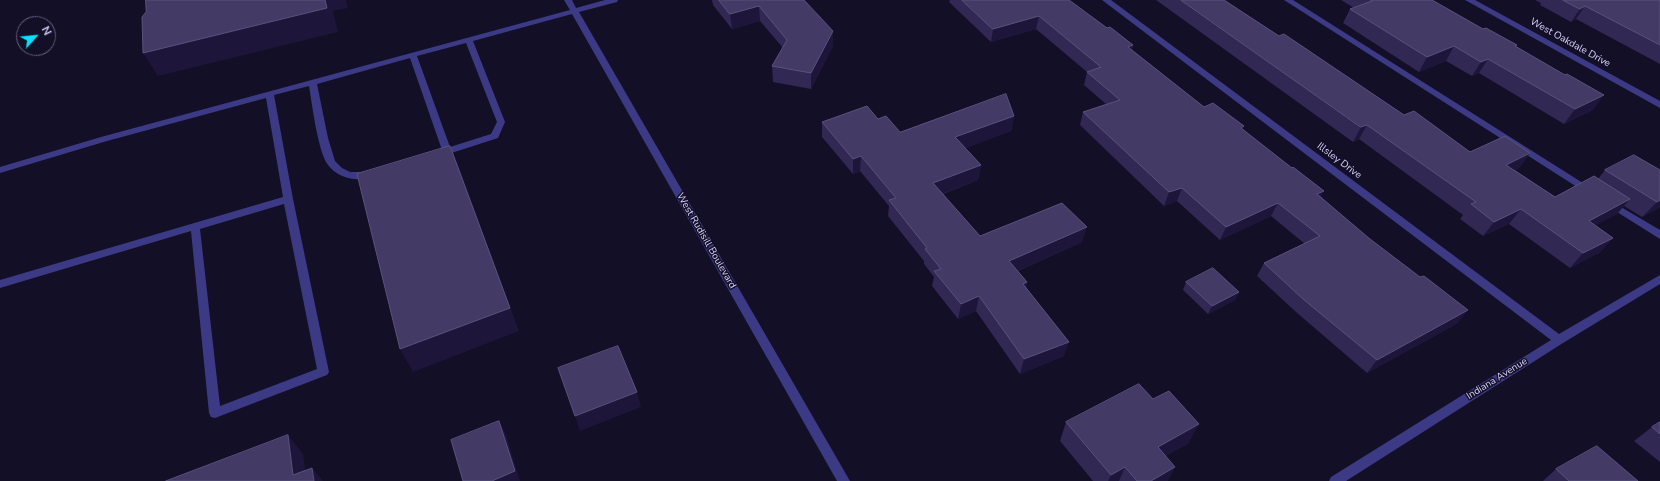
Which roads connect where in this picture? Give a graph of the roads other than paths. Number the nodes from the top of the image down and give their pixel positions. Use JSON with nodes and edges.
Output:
{"nodes":[{"id":1,"x":568,"y":0,"type":"edge"},
{"id":2,"x":614,"y":0,"type":"edge"},
{"id":3,"x":1106,"y":0,"type":"edge"},
{"id":4,"x":1288,"y":0,"type":"edge"},
{"id":5,"x":1469,"y":0,"type":"edge"},
{"id":6,"x":574,"y":11,"type":"junction"},
{"id":7,"x":469,"y":40,"type":"junction"},
{"id":8,"x":413,"y":55,"type":"junction"},
{"id":9,"x":312,"y":82,"type":"junction"},
{"id":10,"x":270,"y":94,"type":"junction"},
{"id":11,"x":1660,"y":105,"type":"edge"},
{"id":12,"x":446,"y":151,"type":"junction"},
{"id":13,"x":432,"y":156,"type":"edge"},
{"id":14,"x":0,"y":170,"type":"edge"},
{"id":15,"x":379,"y":172,"type":"edge"},
{"id":16,"x":288,"y":199,"type":"junction"},
{"id":17,"x":195,"y":227,"type":"junction"},
{"id":18,"x":1660,"y":235,"type":"edge"},
{"id":19,"x":1660,"y":279,"type":"edge"},
{"id":20,"x":0,"y":284,"type":"edge"},
{"id":21,"x":1560,"y":340,"type":"junction"},
{"id":22,"x":844,"y":481,"type":"edge"},
{"id":23,"x":1335,"y":481,"type":"edge"}],
"edges":[{"from":1,"to":6,"type":"street","name":"West Rudisill Boulevard"},
{"from":2,"to":6,"type":"street"},
{"from":3,"to":21,"type":"street","name":"Illsley Drive"},
{"from":4,"to":18,"type":"street"},
{"from":5,"to":11,"type":"street","name":"West Oakdale Drive"},
{"from":6,"to":7,"type":"street"},
{"from":6,"to":22,"type":"street","name":"West Rudisill Boulevard"},
{"from":7,"to":8,"type":"street"},
{"from":7,"to":12,"type":"street"},
{"from":8,"to":9,"type":"street"},
{"from":8,"to":12,"type":"street"},
{"from":9,"to":10,"type":"street"},
{"from":9,"to":15,"type":"street"},
{"from":10,"to":14,"type":"street"},
{"from":10,"to":16,"type":"street"},
{"from":12,"to":13,"type":"street"},
{"from":16,"to":17,"type":"street"},
{"from":16,"to":17,"type":"street"},
{"from":17,"to":20,"type":"street"},
{"from":19,"to":21,"type":"street","name":"Indiana Avenue"},
{"from":21,"to":23,"type":"street","name":"Indiana Avenue"}]}
